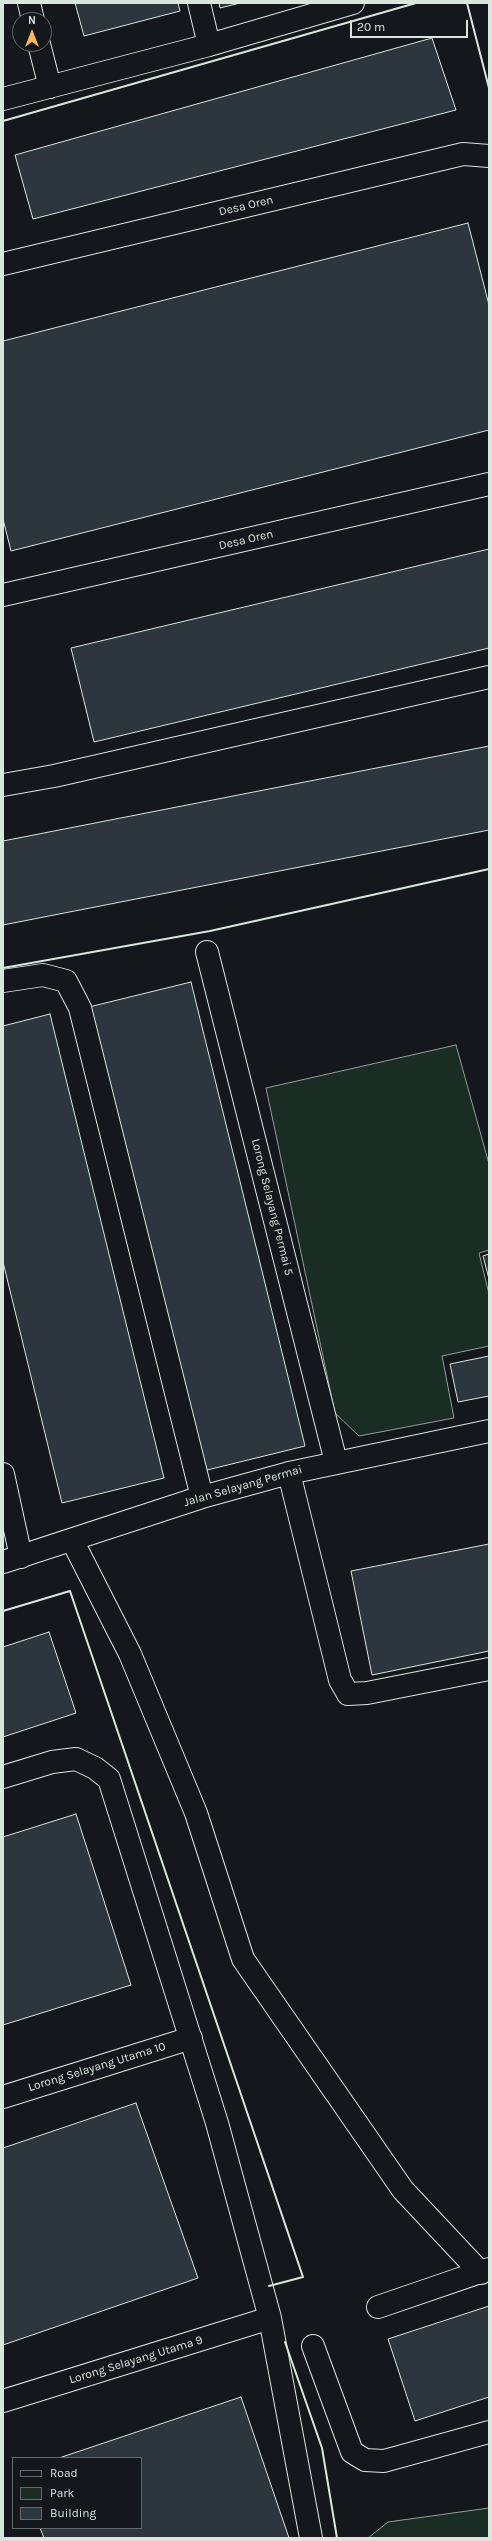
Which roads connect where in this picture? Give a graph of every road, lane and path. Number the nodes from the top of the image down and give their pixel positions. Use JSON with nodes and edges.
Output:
{"nodes":[{"id":1,"x":199,"y":3,"type":"edge"},
{"id":2,"x":353,"y":3,"type":"edge"},
{"id":3,"x":209,"y":46,"type":"junction"},
{"id":4,"x":41,"y":52,"type":"edge"},
{"id":5,"x":50,"y":86,"type":"junction"},
{"id":6,"x":3,"y":99,"type":"edge"},
{"id":7,"x":489,"y":156,"type":"edge"},
{"id":8,"x":3,"y":264,"type":"edge"},
{"id":9,"x":489,"y":484,"type":"edge"},
{"id":10,"x":3,"y":595,"type":"edge"},
{"id":11,"x":489,"y":677,"type":"edge"},
{"id":12,"x":3,"y":785,"type":"edge"},
{"id":13,"x":207,"y":952,"type":"dead end"},
{"id":14,"x":3,"y":981,"type":"edge"},
{"id":15,"x":489,"y":1431,"type":"edge"},
{"id":16,"x":336,"y":1462,"type":"junction"},
{"id":17,"x":289,"y":1473,"type":"junction"},
{"id":18,"x":3,"y":1474,"type":"edge"},
{"id":19,"x":202,"y":1497,"type":"junction"},
{"id":20,"x":72,"y":1540,"type":"junction"},
{"id":21,"x":12,"y":1560,"type":"edge"},
{"id":22,"x":489,"y":1669,"type":"edge"},
{"id":23,"x":3,"y":1777,"type":"edge"},
{"id":24,"x":191,"y":2038,"type":"junction"},
{"id":25,"x":3,"y":2096,"type":"edge"},
{"id":26,"x":485,"y":2271,"type":"edge"},
{"id":27,"x":378,"y":2307,"type":"dead end"},
{"id":28,"x":270,"y":2318,"type":"junction"},
{"id":29,"x":313,"y":2346,"type":"dead end"},
{"id":30,"x":3,"y":2401,"type":"edge"},
{"id":31,"x":489,"y":2432,"type":"edge"},
{"id":32,"x":311,"y":2538,"type":"edge"}],
"edges":[{"from":1,"to":3,"type":"street"},
{"from":2,"to":3,"type":"street"},
{"from":3,"to":5,"type":"street"},
{"from":4,"to":5,"type":"street"},
{"from":5,"to":6,"type":"street"},
{"from":7,"to":8,"type":"street","name":"Desa Oren"},
{"from":9,"to":10,"type":"street","name":"Desa Oren"},
{"from":11,"to":12,"type":"street"},
{"from":13,"to":16,"type":"street","name":"Lorong Selayang Permai 5"},
{"from":14,"to":19,"type":"street"},
{"from":15,"to":16,"type":"street","name":"Jalan Selayang Permai"},
{"from":16,"to":17,"type":"street","name":"Jalan Selayang Permai"},
{"from":17,"to":19,"type":"street","name":"Jalan Selayang Permai"},
{"from":17,"to":22,"type":"street"},
{"from":18,"to":21,"type":"street"},
{"from":19,"to":20,"type":"street","name":"Jalan Selayang Permai"},
{"from":20,"to":21,"type":"street","name":"Jalan Selayang Permai"},
{"from":20,"to":26,"type":"street"},
{"from":23,"to":24,"type":"street"},
{"from":24,"to":25,"type":"street","name":"Lorong Selayang Utama 10"},
{"from":24,"to":28,"type":"street"},
{"from":26,"to":27,"type":"street"},
{"from":28,"to":30,"type":"street","name":"Lorong Selayang Utama 9"},
{"from":28,"to":32,"type":"street"},
{"from":29,"to":31,"type":"street"}]}
